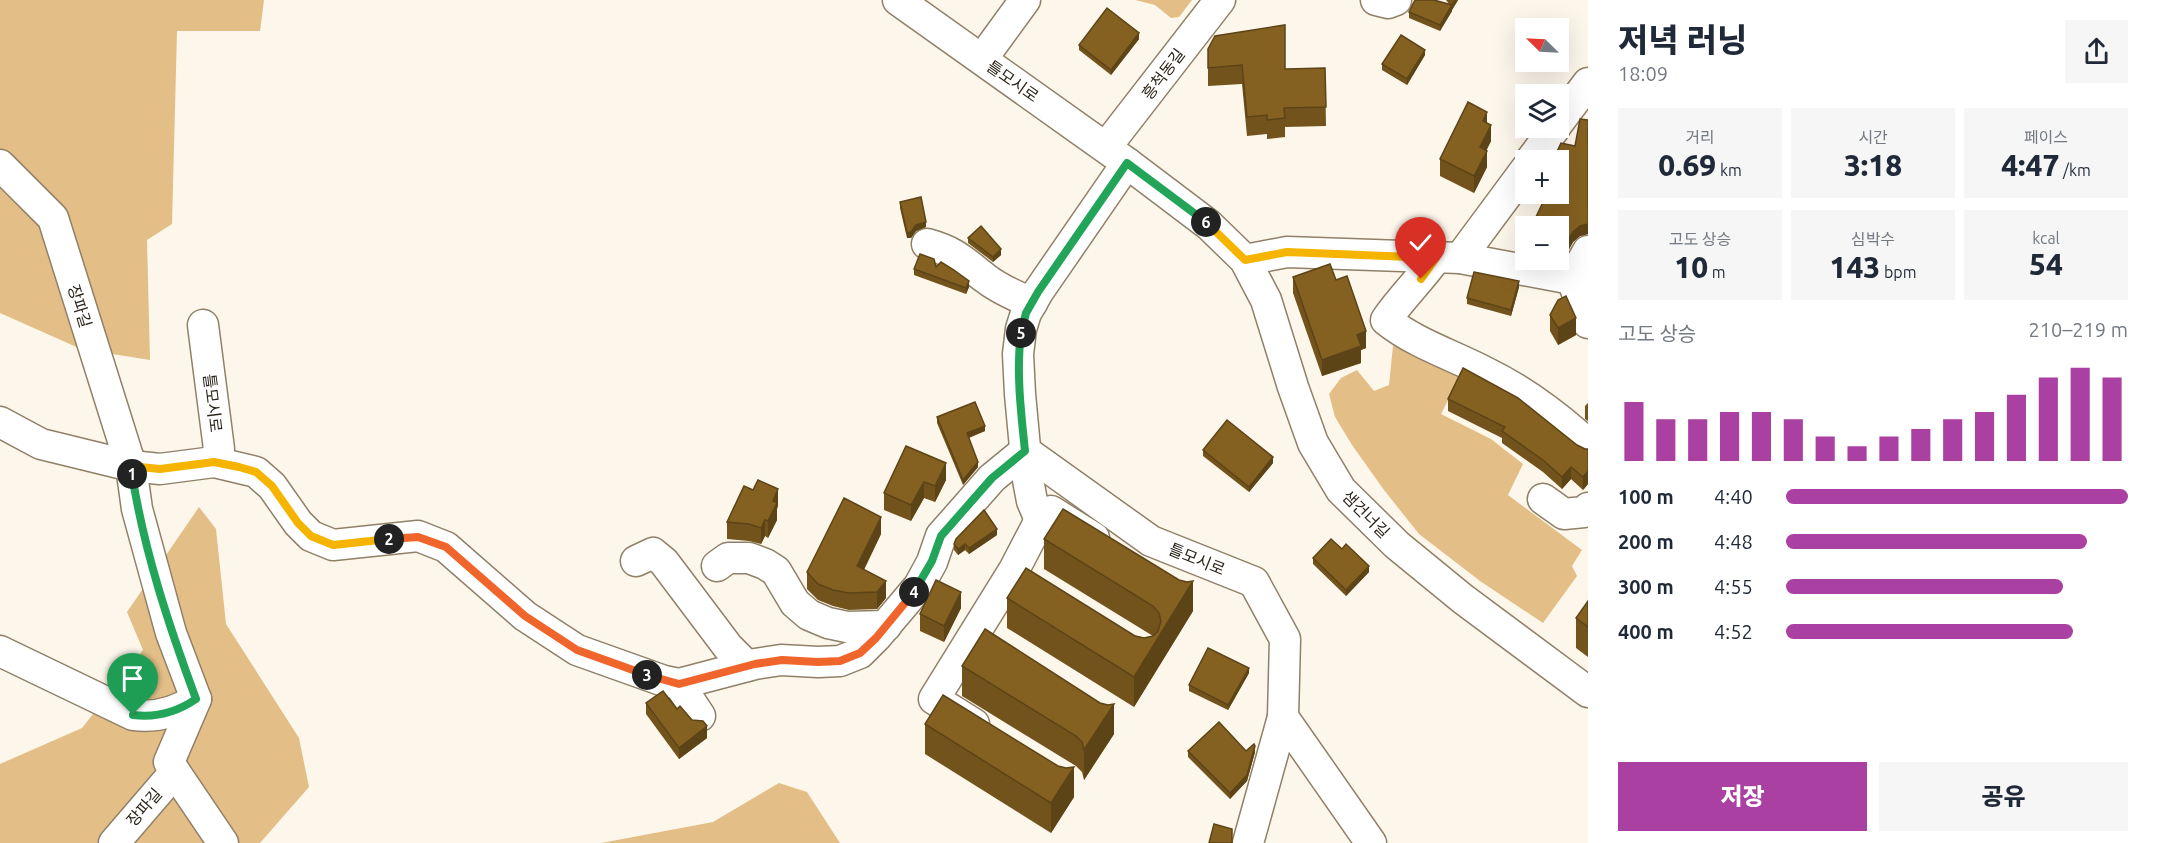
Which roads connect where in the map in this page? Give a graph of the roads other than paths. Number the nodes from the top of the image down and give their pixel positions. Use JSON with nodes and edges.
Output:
{"nodes":[{"id":1,"x":898,"y":0,"type":"edge"},
{"id":2,"x":1008,"y":0,"type":"edge"},
{"id":3,"x":1026,"y":0,"type":"edge"},
{"id":4,"x":1220,"y":0,"type":"edge"},
{"id":5,"x":1376,"y":0,"type":"edge"},
{"id":6,"x":1396,"y":0,"type":"edge"},
{"id":7,"x":976,"y":55,"type":"junction"},
{"id":8,"x":1588,"y":83,"type":"edge"},
{"id":9,"x":1569,"y":108,"type":"edge"},
{"id":10,"x":1117,"y":155,"type":"junction"},
{"id":11,"x":0,"y":165,"type":"edge"},
{"id":12,"x":1515,"y":182,"type":"edge"},
{"id":13,"x":927,"y":244,"type":"dead end"},
{"id":14,"x":1588,"y":250,"type":"edge"},
{"id":15,"x":1448,"y":258,"type":"junction"},
{"id":16,"x":1245,"y":260,"type":"junction"},
{"id":17,"x":1580,"y":280,"type":"edge"},
{"id":18,"x":1032,"y":303,"type":"junction"},
{"id":19,"x":1588,"y":323,"type":"edge"},
{"id":20,"x":203,"y":325,"type":"dead end"},
{"id":21,"x":0,"y":422,"type":"edge"},
{"id":22,"x":1588,"y":444,"type":"edge"},
{"id":23,"x":1025,"y":451,"type":"junction"},
{"id":24,"x":214,"y":462,"type":"junction"},
{"id":25,"x":130,"y":466,"type":"junction"},
{"id":26,"x":1543,"y":499,"type":"dead end"},
{"id":27,"x":1588,"y":508,"type":"edge"},
{"id":28,"x":1040,"y":520,"type":"junction"},
{"id":29,"x":1129,"y":559,"type":"edge"},
{"id":30,"x":636,"y":561,"type":"dead end"},
{"id":31,"x":717,"y":566,"type":"dead end"},
{"id":32,"x":886,"y":626,"type":"junction"},
{"id":33,"x":0,"y":651,"type":"edge"},
{"id":34,"x":747,"y":666,"type":"junction"},
{"id":35,"x":679,"y":684,"type":"junction"},
{"id":36,"x":1588,"y":692,"type":"edge"},
{"id":37,"x":196,"y":699,"type":"junction"},
{"id":38,"x":700,"y":716,"type":"dead end"},
{"id":39,"x":1283,"y":717,"type":"junction"},
{"id":40,"x":1001,"y":740,"type":"edge"},
{"id":41,"x":175,"y":772,"type":"junction"},
{"id":42,"x":114,"y":843,"type":"edge"},
{"id":43,"x":223,"y":843,"type":"edge"},
{"id":44,"x":1248,"y":843,"type":"edge"},
{"id":45,"x":1371,"y":843,"type":"edge"}],
"edges":[{"from":1,"to":7,"type":"street","name":"틀모시로"},
{"from":2,"to":7,"type":"street"},
{"from":3,"to":7,"type":"street"},
{"from":4,"to":10,"type":"street","name":"흥척동길"},
{"from":5,"to":6,"type":"street"},
{"from":7,"to":10,"type":"street","name":"틀모시로"},
{"from":8,"to":9,"type":"street"},
{"from":10,"to":16,"type":"street","name":"틀모시로"},
{"from":10,"to":18,"type":"street"},
{"from":11,"to":25,"type":"street","name":"장파길"},
{"from":12,"to":15,"type":"street"},
{"from":13,"to":18,"type":"street"},
{"from":14,"to":17,"type":"street"},
{"from":15,"to":16,"type":"street"},
{"from":15,"to":17,"type":"street"},
{"from":15,"to":22,"type":"street"},
{"from":16,"to":36,"type":"street","name":"샘건너길"},
{"from":17,"to":19,"type":"street"},
{"from":18,"to":23,"type":"street"},
{"from":20,"to":24,"type":"street","name":"틀모시로"},
{"from":21,"to":25,"type":"street"},
{"from":23,"to":28,"type":"street"},
{"from":23,"to":32,"type":"street"},
{"from":23,"to":39,"type":"street","name":"틀모시로"},
{"from":24,"to":25,"type":"street"},
{"from":24,"to":35,"type":"street"},
{"from":25,"to":37,"type":"street","name":"장파길"},
{"from":26,"to":27,"type":"street"},
{"from":28,"to":29,"type":"street"},
{"from":28,"to":40,"type":"street"},
{"from":30,"to":34,"type":"street"},
{"from":31,"to":32,"type":"street"},
{"from":32,"to":34,"type":"street"},
{"from":33,"to":37,"type":"street"},
{"from":34,"to":35,"type":"street"},
{"from":35,"to":38,"type":"street"},
{"from":37,"to":41,"type":"street"},
{"from":39,"to":44,"type":"street","name":"틀모시로"},
{"from":39,"to":45,"type":"street"},
{"from":41,"to":42,"type":"street","name":"장파길"},
{"from":41,"to":43,"type":"street","name":"장파길"}]}
